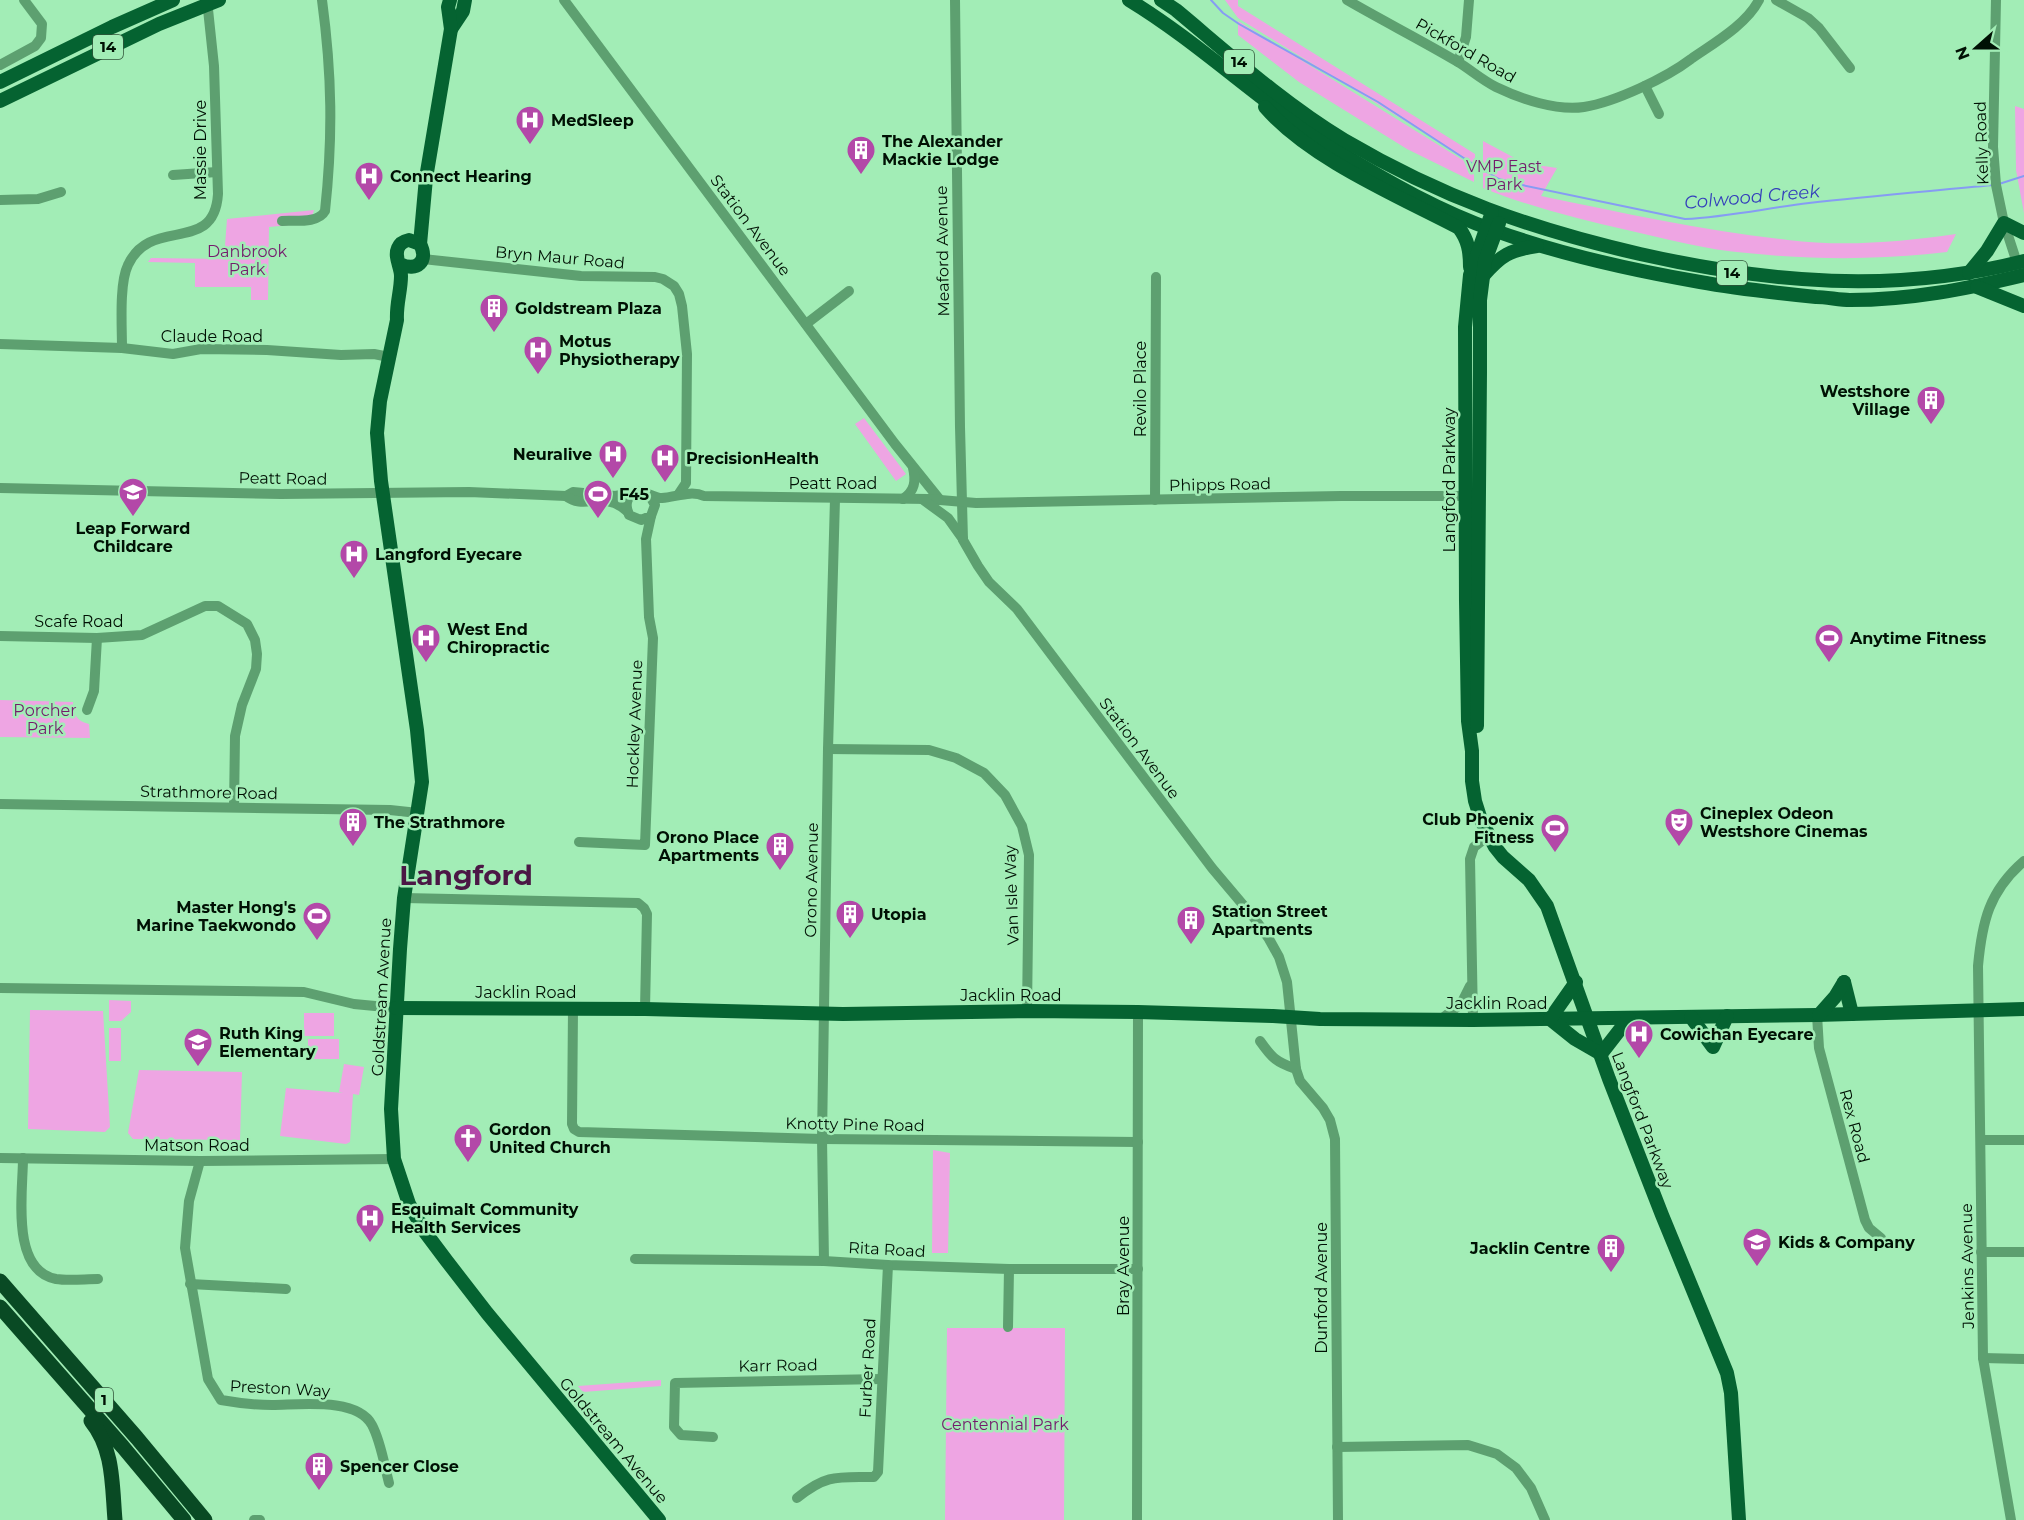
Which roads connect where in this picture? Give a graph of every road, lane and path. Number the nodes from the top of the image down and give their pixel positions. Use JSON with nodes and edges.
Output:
{"nodes":[{"id":1,"x":24,"y":0,"type":"edge"},
{"id":2,"x":172,"y":0,"type":"edge"},
{"id":3,"x":322,"y":0,"type":"edge"},
{"id":4,"x":450,"y":0,"type":"edge"},
{"id":5,"x":465,"y":0,"type":"edge"},
{"id":6,"x":564,"y":0,"type":"edge"},
{"id":7,"x":955,"y":0,"type":"edge"},
{"id":8,"x":1129,"y":0,"type":"edge"},
{"id":9,"x":1161,"y":0,"type":"edge"},
{"id":10,"x":1347,"y":0,"type":"edge"},
{"id":11,"x":1469,"y":0,"type":"edge"},
{"id":12,"x":1759,"y":0,"type":"edge"},
{"id":13,"x":1776,"y":0,"type":"edge"},
{"id":14,"x":1996,"y":0,"type":"edge"},
{"id":15,"x":211,"y":1,"type":"edge"},
{"id":16,"x":451,"y":29,"type":"junction"},
{"id":17,"x":1458,"y":63,"type":"junction"},
{"id":18,"x":0,"y":65,"type":"edge"},
{"id":19,"x":1850,"y":68,"type":"dead end"},
{"id":20,"x":0,"y":82,"type":"edge"},
{"id":21,"x":1244,"y":83,"type":"junction"},
{"id":22,"x":1645,"y":86,"type":"junction"},
{"id":23,"x":0,"y":101,"type":"edge"},
{"id":24,"x":1659,"y":114,"type":"dead end"},
{"id":25,"x":217,"y":172,"type":"junction"},
{"id":26,"x":173,"y":175,"type":"dead end"},
{"id":27,"x":61,"y":192,"type":"dead end"},
{"id":28,"x":0,"y":200,"type":"edge"},
{"id":29,"x":1497,"y":214,"type":"junction"},
{"id":30,"x":282,"y":220,"type":"dead end"},
{"id":31,"x":2004,"y":223,"type":"junction"},
{"id":32,"x":1491,"y":230,"type":"junction"},
{"id":33,"x":2024,"y":233,"type":"edge"},
{"id":34,"x":1540,"y":246,"type":"junction"},
{"id":35,"x":415,"y":254,"type":"junction"},
{"id":36,"x":2022,"y":271,"type":"edge"},
{"id":37,"x":1969,"y":273,"type":"junction"},
{"id":38,"x":1477,"y":276,"type":"junction"},
{"id":39,"x":1156,"y":277,"type":"dead end"},
{"id":40,"x":1977,"y":287,"type":"junction"},
{"id":41,"x":849,"y":291,"type":"dead end"},
{"id":42,"x":2024,"y":306,"type":"edge"},
{"id":43,"x":806,"y":324,"type":"junction"},
{"id":44,"x":0,"y":344,"type":"edge"},
{"id":45,"x":122,"y":348,"type":"junction"},
{"id":46,"x":389,"y":357,"type":"junction"},
{"id":47,"x":913,"y":468,"type":"junction"},
{"id":48,"x":686,"y":483,"type":"junction"},
{"id":49,"x":0,"y":488,"type":"edge"},
{"id":50,"x":634,"y":493,"type":"junction"},
{"id":51,"x":382,"y":494,"type":"junction"},
{"id":52,"x":678,"y":495,"type":"junction"},
{"id":53,"x":699,"y":495,"type":"junction"},
{"id":54,"x":566,"y":496,"type":"junction"},
{"id":55,"x":651,"y":496,"type":"junction"},
{"id":56,"x":1472,"y":496,"type":"junction"},
{"id":57,"x":835,"y":499,"type":"junction"},
{"id":58,"x":903,"y":499,"type":"junction"},
{"id":59,"x":922,"y":499,"type":"junction"},
{"id":60,"x":940,"y":500,"type":"junction"},
{"id":61,"x":1155,"y":500,"type":"junction"},
{"id":62,"x":962,"y":501,"type":"junction"},
{"id":63,"x":653,"y":513,"type":"junction"},
{"id":64,"x":631,"y":516,"type":"junction"},
{"id":65,"x":646,"y":539,"type":"junction"},
{"id":66,"x":963,"y":540,"type":"junction"},
{"id":67,"x":0,"y":636,"type":"edge"},
{"id":68,"x":97,"y":638,"type":"junction"},
{"id":69,"x":87,"y":710,"type":"dead end"},
{"id":70,"x":828,"y":749,"type":"junction"},
{"id":71,"x":0,"y":804,"type":"edge"},
{"id":72,"x":234,"y":807,"type":"junction"},
{"id":73,"x":418,"y":813,"type":"junction"},
{"id":74,"x":1488,"y":836,"type":"junction"},
{"id":75,"x":579,"y":842,"type":"dead end"},
{"id":76,"x":2024,"y":861,"type":"edge"},
{"id":77,"x":404,"y":898,"type":"junction"},
{"id":78,"x":1576,"y":982,"type":"junction"},
{"id":79,"x":1471,"y":983,"type":"junction"},
{"id":80,"x":0,"y":988,"type":"edge"},
{"id":81,"x":396,"y":1008,"type":"junction"},
{"id":82,"x":573,"y":1009,"type":"junction"},
{"id":83,"x":645,"y":1009,"type":"junction"},
{"id":84,"x":2024,"y":1009,"type":"edge"},
{"id":85,"x":1979,"y":1010,"type":"junction"},
{"id":86,"x":1027,"y":1011,"type":"junction"},
{"id":87,"x":1138,"y":1012,"type":"junction"},
{"id":88,"x":825,"y":1013,"type":"junction"},
{"id":89,"x":1852,"y":1014,"type":"junction"},
{"id":90,"x":1818,"y":1015,"type":"junction"},
{"id":91,"x":1727,"y":1016,"type":"junction"},
{"id":92,"x":1290,"y":1017,"type":"junction"},
{"id":93,"x":1691,"y":1017,"type":"junction"},
{"id":94,"x":1589,"y":1018,"type":"junction"},
{"id":95,"x":1629,"y":1018,"type":"junction"},
{"id":96,"x":1550,"y":1019,"type":"junction"},
{"id":97,"x":1440,"y":1020,"type":"junction"},
{"id":98,"x":1473,"y":1020,"type":"junction"},
{"id":99,"x":1260,"y":1041,"type":"dead end"},
{"id":100,"x":1601,"y":1054,"type":"junction"},
{"id":101,"x":1296,"y":1069,"type":"junction"},
{"id":102,"x":822,"y":1139,"type":"junction"},
{"id":103,"x":1981,"y":1140,"type":"junction"},
{"id":104,"x":2024,"y":1140,"type":"edge"},
{"id":105,"x":1138,"y":1142,"type":"junction"},
{"id":106,"x":0,"y":1158,"type":"edge"},
{"id":107,"x":23,"y":1158,"type":"junction"},
{"id":108,"x":394,"y":1160,"type":"junction"},
{"id":109,"x":200,"y":1161,"type":"junction"},
{"id":110,"x":1881,"y":1238,"type":"dead end"},
{"id":111,"x":1981,"y":1252,"type":"junction"},
{"id":112,"x":2024,"y":1252,"type":"edge"},
{"id":113,"x":635,"y":1259,"type":"dead end"},
{"id":114,"x":824,"y":1261,"type":"junction"},
{"id":115,"x":888,"y":1265,"type":"junction"},
{"id":116,"x":1009,"y":1269,"type":"junction"},
{"id":117,"x":1138,"y":1269,"type":"junction"},
{"id":118,"x":98,"y":1279,"type":"dead end"},
{"id":119,"x":0,"y":1281,"type":"edge"},
{"id":120,"x":190,"y":1284,"type":"junction"},
{"id":121,"x":286,"y":1289,"type":"dead end"},
{"id":122,"x":0,"y":1307,"type":"edge"},
{"id":123,"x":0,"y":1317,"type":"edge"},
{"id":124,"x":1008,"y":1327,"type":"dead end"},
{"id":125,"x":1983,"y":1358,"type":"junction"},
{"id":126,"x":2024,"y":1359,"type":"edge"},
{"id":127,"x":882,"y":1379,"type":"junction"},
{"id":128,"x":713,"y":1437,"type":"dead end"},
{"id":129,"x":1337,"y":1447,"type":"junction"},
{"id":130,"x":389,"y":1483,"type":"dead end"},
{"id":131,"x":797,"y":1498,"type":"dead end"},
{"id":132,"x":115,"y":1520,"type":"edge"},
{"id":133,"x":184,"y":1520,"type":"edge"},
{"id":134,"x":206,"y":1520,"type":"edge"},
{"id":135,"x":254,"y":1520,"type":"edge"},
{"id":136,"x":260,"y":1520,"type":"edge"},
{"id":137,"x":659,"y":1520,"type":"edge"},
{"id":138,"x":1137,"y":1520,"type":"edge"},
{"id":139,"x":1338,"y":1520,"type":"edge"},
{"id":140,"x":1545,"y":1520,"type":"edge"},
{"id":141,"x":1739,"y":1520,"type":"edge"},
{"id":142,"x":2011,"y":1520,"type":"edge"}],
"edges":[{"from":1,"to":18,"type":"street"},
{"from":2,"to":20,"type":"main road","number":"14"},
{"from":3,"to":30,"type":"street"},
{"from":4,"to":16,"type":"main road","name":"Goldstream Avenue"},
{"from":5,"to":16,"type":"main road","name":"Goldstream Avenue"},
{"from":6,"to":43,"type":"street","name":"Station Avenue"},
{"from":7,"to":62,"type":"street","name":"Meaford Avenue"},
{"from":8,"to":21,"type":"main road","number":"14"},
{"from":9,"to":29,"type":"main road","number":"14"},
{"from":10,"to":17,"type":"street","name":"Pickford Road"},
{"from":11,"to":17,"type":"street"},
{"from":12,"to":22,"type":"street","name":"Pickford Road"},
{"from":13,"to":19,"type":"street"},
{"from":14,"to":31,"type":"street","name":"Kelly Road"},
{"from":15,"to":23,"type":"main road","number":"14"},
{"from":15,"to":25,"type":"street","name":"Massie Drive"},
{"from":16,"to":35,"type":"main road","name":"Goldstream Avenue"},
{"from":17,"to":22,"type":"street","name":"Pickford Road"},
{"from":21,"to":32,"type":"main road","number":"14"},
{"from":21,"to":38,"type":"main road"},
{"from":22,"to":24,"type":"street"},
{"from":25,"to":26,"type":"street"},
{"from":25,"to":45,"type":"street","name":"Massie Drive"},
{"from":27,"to":28,"type":"street"},
{"from":29,"to":32,"type":"main road","name":"Langford Parkway"},
{"from":29,"to":37,"type":"main road","number":"14"},
{"from":31,"to":33,"type":"main road"},
{"from":31,"to":36,"type":"street","name":"Kelly Road"},
{"from":31,"to":37,"type":"main road"},
{"from":32,"to":34,"type":"main road","number":"14"},
{"from":32,"to":38,"type":"main road","name":"Langford Parkway"},
{"from":34,"to":38,"type":"main road"},
{"from":34,"to":40,"type":"main road","number":"14"},
{"from":35,"to":46,"type":"main road","name":"Goldstream Avenue"},
{"from":35,"to":48,"type":"street","name":"Bryn Maur Road"},
{"from":36,"to":37,"type":"main road","number":"14"},
{"from":36,"to":40,"type":"main road","number":"14"},
{"from":38,"to":56,"type":"main road","name":"Langford Parkway"},
{"from":39,"to":61,"type":"street","name":"Revilo Place"},
{"from":40,"to":42,"type":"main road"},
{"from":41,"to":43,"type":"street"},
{"from":43,"to":47,"type":"street","name":"Station Avenue"},
{"from":44,"to":45,"type":"street","name":"Claude Road"},
{"from":45,"to":46,"type":"street","name":"Claude Road"},
{"from":46,"to":51,"type":"main road","name":"Goldstream Avenue"},
{"from":47,"to":58,"type":"street"},
{"from":47,"to":60,"type":"street","name":"Station Avenue"},
{"from":48,"to":52,"type":"street"},
{"from":48,"to":53,"type":"street"},
{"from":49,"to":51,"type":"street","name":"Peatt Road"},
{"from":50,"to":54,"type":"street","name":"Peatt Road"},
{"from":50,"to":55,"type":"street","name":"Peatt Road"},
{"from":50,"to":64,"type":"street"},
{"from":51,"to":54,"type":"street","name":"Peatt Road"},
{"from":51,"to":73,"type":"main road","name":"Goldstream Avenue"},
{"from":52,"to":53,"type":"street","name":"Peatt Road"},
{"from":52,"to":55,"type":"street","name":"Peatt Road"},
{"from":53,"to":57,"type":"street","name":"Peatt Road"},
{"from":53,"to":63,"type":"street","name":"Peatt Road"},
{"from":54,"to":64,"type":"street","name":"Peatt Road"},
{"from":55,"to":63,"type":"street"},
{"from":56,"to":61,"type":"street","name":"Phipps Road"},
{"from":56,"to":74,"type":"main road","name":"Langford Parkway"},
{"from":57,"to":58,"type":"street","name":"Peatt Road"},
{"from":57,"to":70,"type":"street","name":"Orono Avenue"},
{"from":58,"to":59,"type":"street","name":"Peatt Road"},
{"from":59,"to":60,"type":"street","name":"Peatt Road"},
{"from":59,"to":66,"type":"street"},
{"from":60,"to":62,"type":"street","name":"Peatt Road"},
{"from":61,"to":62,"type":"street","name":"Phipps Road"},
{"from":62,"to":66,"type":"street","name":"Station Avenue"},
{"from":63,"to":64,"type":"street","name":"Peatt Road"},
{"from":63,"to":65,"type":"street","name":"Hockley Avenue"},
{"from":64,"to":65,"type":"street","name":"Hockley Avenue"},
{"from":65,"to":75,"type":"street","name":"Hockley Avenue"},
{"from":66,"to":92,"type":"street","name":"Station Avenue"},
{"from":67,"to":68,"type":"street","name":"Scafe Road"},
{"from":68,"to":69,"type":"street"},
{"from":68,"to":72,"type":"street","name":"Scafe Road"},
{"from":70,"to":86,"type":"street","name":"Van Isle Way"},
{"from":70,"to":88,"type":"street","name":"Orono Avenue"},
{"from":71,"to":72,"type":"street","name":"Strathmore Road"},
{"from":72,"to":73,"type":"street","name":"Strathmore Road"},
{"from":73,"to":77,"type":"main road","name":"Goldstream Avenue"},
{"from":74,"to":78,"type":"main road","name":"Langford Parkway"},
{"from":74,"to":79,"type":"street"},
{"from":76,"to":85,"type":"street"},
{"from":77,"to":81,"type":"main road","name":"Goldstream Avenue"},
{"from":77,"to":83,"type":"street"},
{"from":78,"to":94,"type":"main road","name":"Langford Parkway"},
{"from":78,"to":96,"type":"main road"},
{"from":79,"to":97,"type":"street"},
{"from":79,"to":98,"type":"street"},
{"from":80,"to":81,"type":"street","name":"Jacklin Road"},
{"from":81,"to":82,"type":"main road","name":"Jacklin Road"},
{"from":81,"to":108,"type":"main road","name":"Goldstream Avenue"},
{"from":82,"to":83,"type":"main road","name":"Jacklin Road"},
{"from":82,"to":102,"type":"street","name":"Knotty Pine Road"},
{"from":83,"to":88,"type":"main road","name":"Jacklin Road"},
{"from":84,"to":85,"type":"main road","name":"Jacklin Road"},
{"from":85,"to":89,"type":"main road","name":"Jacklin Road"},
{"from":85,"to":103,"type":"street","name":"Jenkins Avenue"},
{"from":86,"to":87,"type":"main road","name":"Jacklin Road"},
{"from":86,"to":88,"type":"main road","name":"Jacklin Road"},
{"from":87,"to":92,"type":"main road","name":"Jacklin Road"},
{"from":87,"to":105,"type":"street","name":"Bray Avenue"},
{"from":88,"to":102,"type":"street","name":"Orono Avenue"},
{"from":89,"to":90,"type":"main road","name":"Jacklin Road"},
{"from":89,"to":90,"type":"main road"},
{"from":90,"to":91,"type":"main road","name":"Jacklin Road"},
{"from":90,"to":110,"type":"street","name":"Rex Road"},
{"from":91,"to":93,"type":"main road","name":"Jacklin Road"},
{"from":91,"to":93,"type":"main road"},
{"from":92,"to":97,"type":"main road","name":"Jacklin Road"},
{"from":92,"to":101,"type":"street","name":"Dunford Avenue"},
{"from":93,"to":95,"type":"main road","name":"Jacklin Road"},
{"from":94,"to":95,"type":"main road","name":"Jacklin Road"},
{"from":94,"to":96,"type":"main road","name":"Jacklin Road"},
{"from":94,"to":100,"type":"main road","name":"Langford Parkway"},
{"from":95,"to":100,"type":"main road"},
{"from":96,"to":98,"type":"main road","name":"Jacklin Road"},
{"from":96,"to":100,"type":"main road"},
{"from":97,"to":98,"type":"main road","name":"Jacklin Road"},
{"from":99,"to":101,"type":"street"},
{"from":100,"to":141,"type":"main road","name":"Langford Parkway"},
{"from":101,"to":129,"type":"street","name":"Dunford Avenue"},
{"from":102,"to":105,"type":"street","name":"Knotty Pine Road"},
{"from":102,"to":114,"type":"street","name":"Orono Avenue"},
{"from":103,"to":104,"type":"street"},
{"from":103,"to":111,"type":"street","name":"Jenkins Avenue"},
{"from":105,"to":117,"type":"street","name":"Bray Avenue"},
{"from":106,"to":107,"type":"street","name":"Matson Road"},
{"from":107,"to":109,"type":"street","name":"Matson Road"},
{"from":107,"to":118,"type":"street"},
{"from":108,"to":109,"type":"street","name":"Matson Road"},
{"from":108,"to":137,"type":"main road","name":"Goldstream Avenue"},
{"from":109,"to":120,"type":"street","name":"Preston Way"},
{"from":111,"to":112,"type":"street"},
{"from":111,"to":125,"type":"street","name":"Jenkins Avenue"},
{"from":113,"to":114,"type":"street","name":"Rita Road"},
{"from":114,"to":115,"type":"street","name":"Rita Road"},
{"from":115,"to":116,"type":"street","name":"Rita Road"},
{"from":115,"to":127,"type":"street","name":"Furber Road"},
{"from":116,"to":117,"type":"street","name":"Rita Road"},
{"from":116,"to":124,"type":"street"},
{"from":117,"to":138,"type":"street","name":"Bray Avenue"},
{"from":119,"to":134,"type":"highway","number":"1"},
{"from":120,"to":121,"type":"street"},
{"from":120,"to":130,"type":"street","name":"Preston Way"},
{"from":122,"to":133,"type":"highway","number":"1"},
{"from":123,"to":132,"type":"highway"},
{"from":125,"to":126,"type":"street"},
{"from":125,"to":142,"type":"street","name":"Jenkins Avenue"},
{"from":127,"to":128,"type":"street","name":"Karr Road"},
{"from":127,"to":131,"type":"street","name":"Furber Road"},
{"from":129,"to":139,"type":"street","name":"Dunford Avenue"},
{"from":129,"to":140,"type":"street"},
{"from":135,"to":136,"type":"street"}]}
